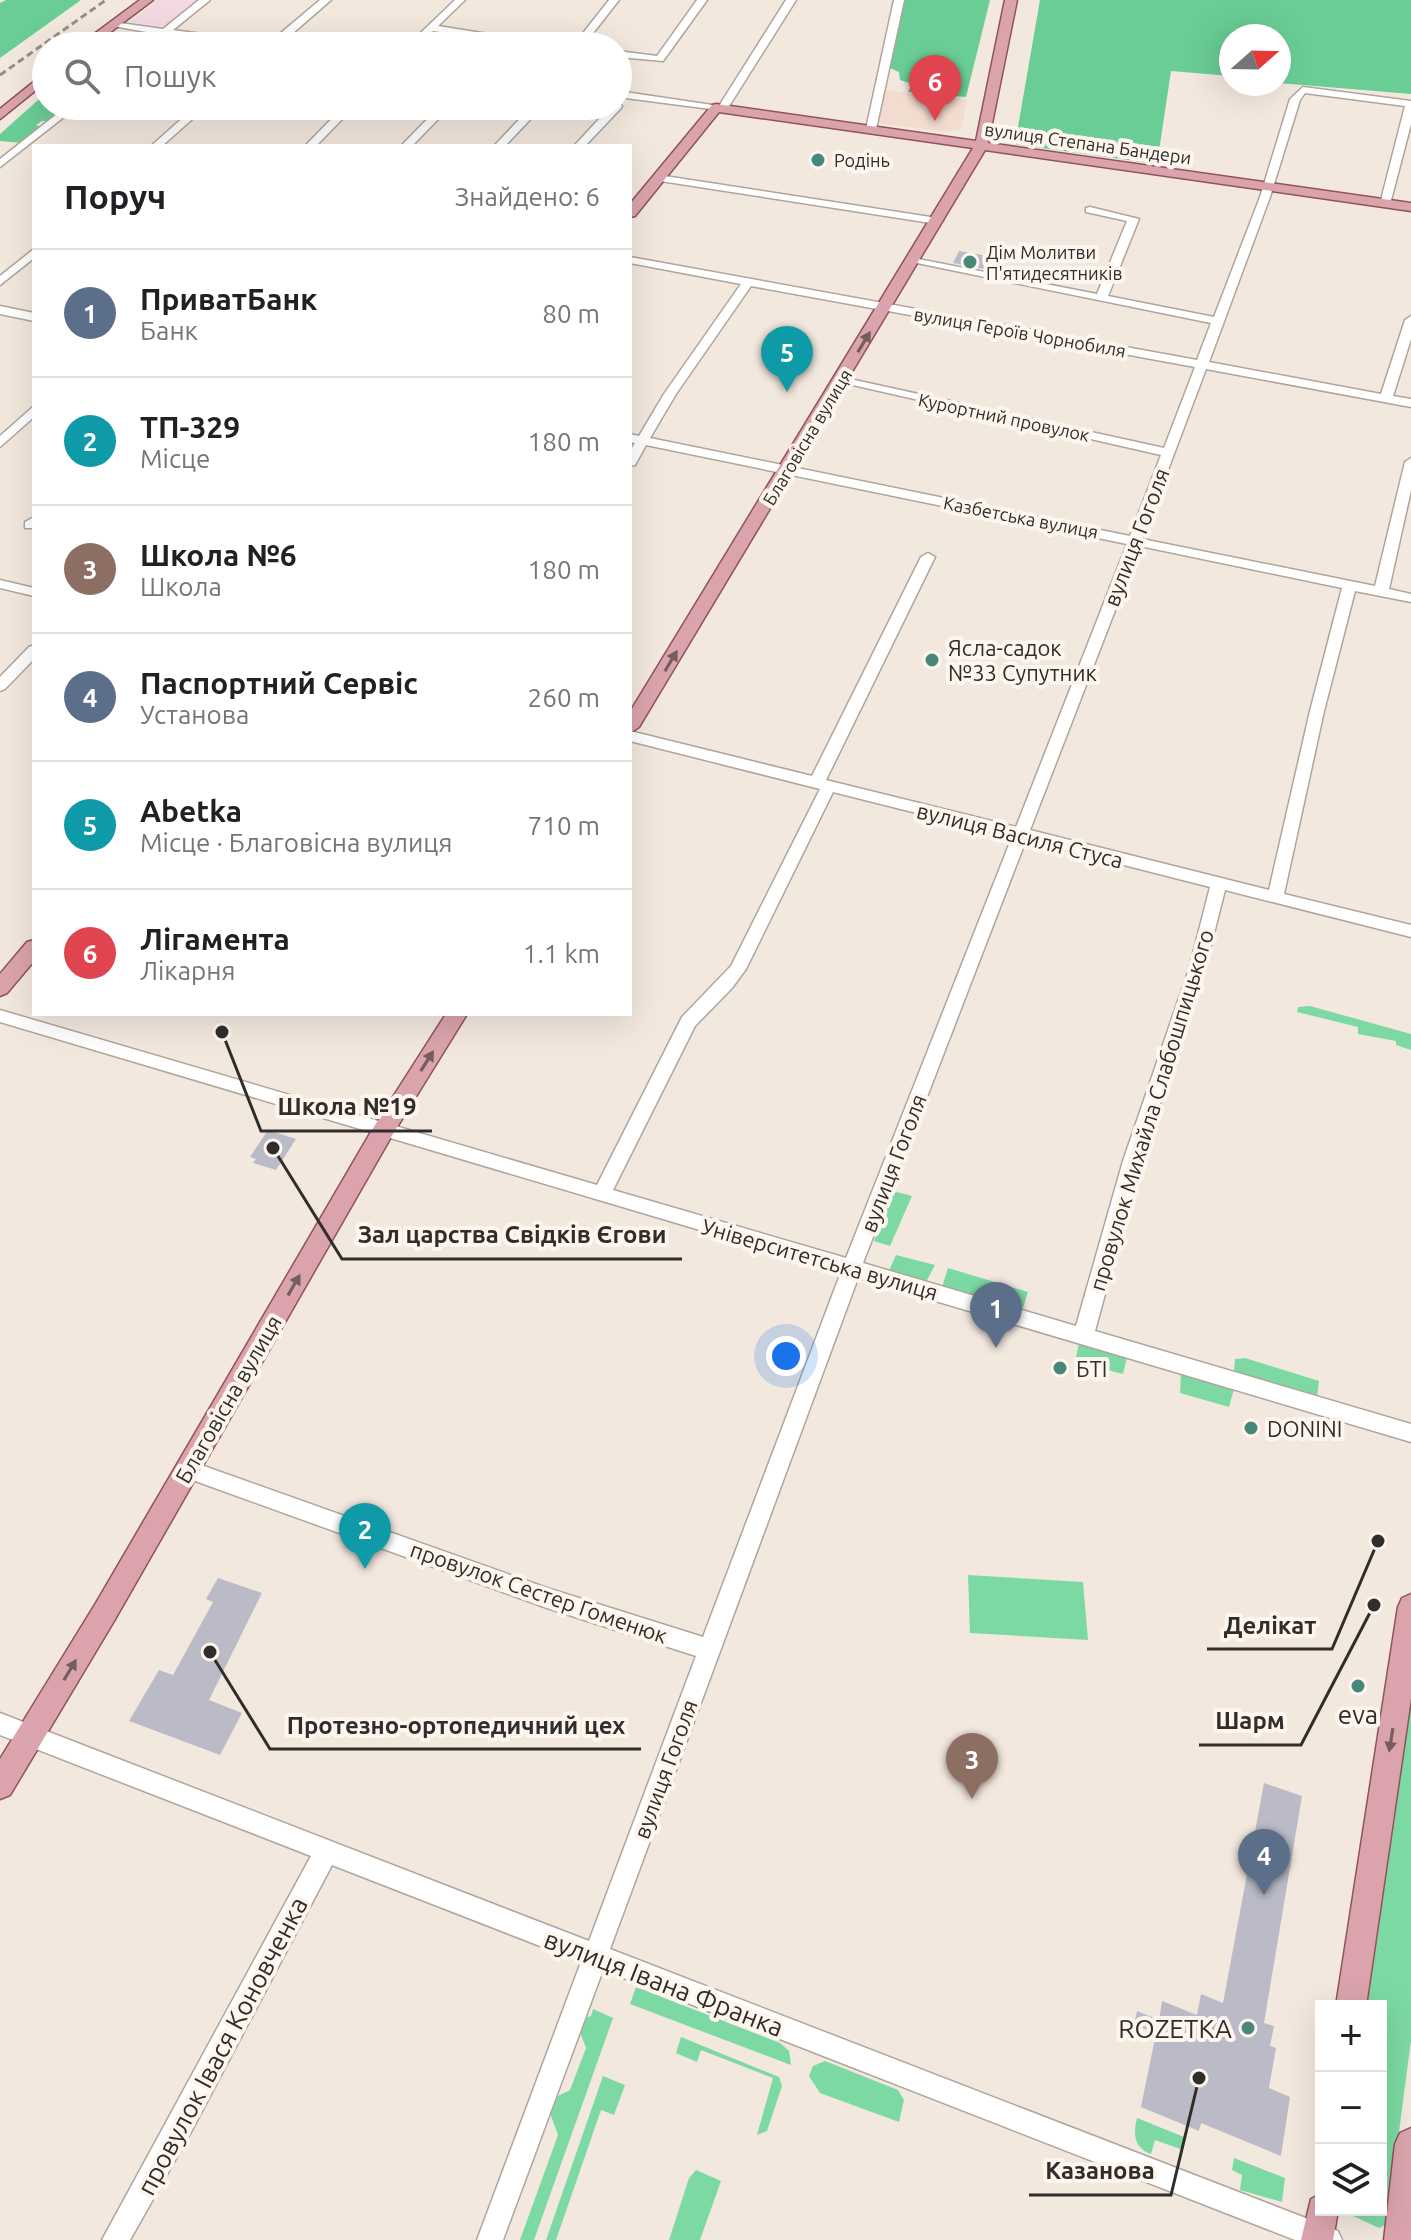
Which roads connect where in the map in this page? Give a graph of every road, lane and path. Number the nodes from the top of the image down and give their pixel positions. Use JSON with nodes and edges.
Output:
{"nodes":[{"id":1,"x":147,"y":0,"type":"edge"},
{"id":2,"x":205,"y":0,"type":"edge"},
{"id":3,"x":326,"y":0,"type":"edge"},
{"id":4,"x":460,"y":0,"type":"edge"},
{"id":5,"x":614,"y":0,"type":"edge"},
{"id":6,"x":702,"y":0,"type":"edge"},
{"id":7,"x":791,"y":0,"type":"edge"},
{"id":8,"x":899,"y":0,"type":"edge"},
{"id":9,"x":1011,"y":0,"type":"edge"},
{"id":10,"x":113,"y":25,"type":"junction"},
{"id":11,"x":431,"y":28,"type":"junction"},
{"id":12,"x":103,"y":32,"type":"edge"},
{"id":13,"x":166,"y":32,"type":"joint"},
{"id":14,"x":287,"y":32,"type":"edge"},
{"id":15,"x":427,"y":32,"type":"edge"},
{"id":16,"x":459,"y":32,"type":"edge"},
{"id":17,"x":589,"y":32,"type":"edge"},
{"id":18,"x":632,"y":56,"type":"edge"},
{"id":19,"x":32,"y":88,"type":"edge"},
{"id":20,"x":632,"y":96,"type":"edge"},
{"id":21,"x":1411,"y":104,"type":"edge"},
{"id":22,"x":719,"y":108,"type":"junction"},
{"id":23,"x":0,"y":115,"type":"edge"},
{"id":24,"x":55,"y":120,"type":"edge"},
{"id":25,"x":186,"y":120,"type":"edge"},
{"id":26,"x":336,"y":120,"type":"edge"},
{"id":27,"x":432,"y":120,"type":"edge"},
{"id":28,"x":524,"y":120,"type":"edge"},
{"id":29,"x":604,"y":120,"type":"edge"},
{"id":30,"x":871,"y":129,"type":"junction"},
{"id":31,"x":158,"y":144,"type":"edge"},
{"id":32,"x":312,"y":144,"type":"edge"},
{"id":33,"x":408,"y":144,"type":"edge"},
{"id":34,"x":501,"y":144,"type":"edge"},
{"id":35,"x":581,"y":144,"type":"edge"},
{"id":36,"x":981,"y":146,"type":"junction"},
{"id":37,"x":0,"y":147,"type":"edge"},
{"id":38,"x":17,"y":150,"type":"junction"},
{"id":39,"x":32,"y":154,"type":"edge"},
{"id":40,"x":0,"y":164,"type":"edge"},
{"id":41,"x":658,"y":178,"type":"junction"},
{"id":42,"x":1269,"y":187,"type":"junction"},
{"id":43,"x":1385,"y":204,"type":"junction"},
{"id":44,"x":1411,"y":207,"type":"edge"},
{"id":45,"x":632,"y":210,"type":"edge"},
{"id":46,"x":1090,"y":210,"type":"dead end"},
{"id":47,"x":937,"y":221,"type":"junction"},
{"id":48,"x":32,"y":254,"type":"edge"},
{"id":49,"x":632,"y":260,"type":"edge"},
{"id":50,"x":913,"y":261,"type":"junction"},
{"id":51,"x":0,"y":282,"type":"edge"},
{"id":52,"x":748,"y":282,"type":"junction"},
{"id":53,"x":1101,"y":298,"type":"junction"},
{"id":54,"x":884,"y":307,"type":"junction"},
{"id":55,"x":0,"y":310,"type":"edge"},
{"id":56,"x":32,"y":317,"type":"edge"},
{"id":57,"x":1411,"y":320,"type":"edge"},
{"id":58,"x":1217,"y":321,"type":"junction"},
{"id":59,"x":1201,"y":365,"type":"junction"},
{"id":60,"x":841,"y":381,"type":"junction"},
{"id":61,"x":1386,"y":399,"type":"junction"},
{"id":62,"x":1411,"y":403,"type":"edge"},
{"id":63,"x":32,"y":412,"type":"edge"},
{"id":64,"x":636,"y":440,"type":"edge"},
{"id":65,"x":0,"y":443,"type":"edge"},
{"id":66,"x":1168,"y":453,"type":"junction"},
{"id":67,"x":1411,"y":462,"type":"edge"},
{"id":68,"x":788,"y":470,"type":"junction"},
{"id":69,"x":1135,"y":541,"type":"junction"},
{"id":70,"x":928,"y":557,"type":"dead end"},
{"id":71,"x":0,"y":584,"type":"edge"},
{"id":72,"x":1350,"y":585,"type":"junction"},
{"id":73,"x":32,"y":592,"type":"edge"},
{"id":74,"x":1381,"y":592,"type":"junction"},
{"id":75,"x":1411,"y":598,"type":"edge"},
{"id":76,"x":32,"y":652,"type":"edge"},
{"id":77,"x":0,"y":686,"type":"edge"},
{"id":78,"x":632,"y":724,"type":"edge"},
{"id":79,"x":632,"y":737,"type":"edge"},
{"id":80,"x":822,"y":786,"type":"junction"},
{"id":81,"x":1020,"y":836,"type":"junction"},
{"id":82,"x":1219,"y":884,"type":"junction"},
{"id":83,"x":1275,"y":898,"type":"junction"},
{"id":84,"x":1411,"y":931,"type":"edge"},
{"id":85,"x":32,"y":949,"type":"edge"},
{"id":86,"x":0,"y":988,"type":"edge"},
{"id":87,"x":0,"y":1016,"type":"edge"},
{"id":88,"x":456,"y":1016,"type":"edge"},
{"id":89,"x":383,"y":1131,"type":"junction"},
{"id":90,"x":601,"y":1195,"type":"junction"},
{"id":91,"x":852,"y":1269,"type":"junction"},
{"id":92,"x":1083,"y":1337,"type":"junction"},
{"id":93,"x":1411,"y":1433,"type":"edge"},
{"id":94,"x":187,"y":1469,"type":"junction"},
{"id":95,"x":1411,"y":1607,"type":"edge"},
{"id":96,"x":710,"y":1650,"type":"junction"},
{"id":97,"x":0,"y":1724,"type":"edge"},
{"id":98,"x":29,"y":1736,"type":"junction"},
{"id":99,"x":0,"y":1785,"type":"edge"},
{"id":100,"x":326,"y":1852,"type":"junction"},
{"id":101,"x":595,"y":1957,"type":"junction"},
{"id":102,"x":1352,"y":2000,"type":"edge"},
{"id":103,"x":1411,"y":2144,"type":"edge"},
{"id":104,"x":1321,"y":2232,"type":"edge"},
{"id":105,"x":115,"y":2240,"type":"edge"},
{"id":106,"x":490,"y":2240,"type":"edge"},
{"id":107,"x":1400,"y":2240,"type":"edge"}],
"edges":[{"from":1,"to":10,"type":"main road"},
{"from":2,"to":13,"type":"street"},
{"from":3,"to":14,"type":"street"},
{"from":4,"to":11,"type":"street"},
{"from":5,"to":17,"type":"street"},
{"from":6,"to":18,"type":"street"},
{"from":7,"to":22,"type":"street"},
{"from":8,"to":30,"type":"street"},
{"from":9,"to":36,"type":"main road","name":"Благовісна вулиця"},
{"from":10,"to":12,"type":"main road"},
{"from":10,"to":13,"type":"street"},
{"from":11,"to":15,"type":"street"},
{"from":11,"to":16,"type":"street"},
{"from":19,"to":23,"type":"main road"},
{"from":20,"to":22,"type":"street","name":"вулиця Степана Бандери"},
{"from":21,"to":42,"type":"street","name":"вулиця Гоголя"},
{"from":21,"to":43,"type":"street"},
{"from":22,"to":30,"type":"main road","name":"вулиця Степана Бандери"},
{"from":22,"to":41,"type":"main road"},
{"from":24,"to":38,"type":"street"},
{"from":25,"to":31,"type":"street"},
{"from":26,"to":32,"type":"street"},
{"from":27,"to":33,"type":"street"},
{"from":28,"to":34,"type":"street"},
{"from":29,"to":35,"type":"street"},
{"from":30,"to":36,"type":"main road","name":"вулиця Степана Бандери"},
{"from":36,"to":42,"type":"main road","name":"вулиця Степана Бандери"},
{"from":36,"to":47,"type":"main road","name":"Благовісна вулиця"},
{"from":37,"to":38,"type":"street"},
{"from":38,"to":39,"type":"street"},
{"from":38,"to":40,"type":"street"},
{"from":41,"to":45,"type":"main road"},
{"from":41,"to":47,"type":"street"},
{"from":42,"to":43,"type":"main road","name":"вулиця Степана Бандери"},
{"from":42,"to":58,"type":"street","name":"вулиця Гоголя"},
{"from":43,"to":44,"type":"main road","name":"вулиця Степана Бандери"},
{"from":46,"to":53,"type":"street"},
{"from":47,"to":50,"type":"main road","name":"Благовісна вулиця"},
{"from":48,"to":51,"type":"street"},
{"from":49,"to":52,"type":"street","name":"вулиця Героїв Чорнобиля"},
{"from":50,"to":53,"type":"street"},
{"from":50,"to":54,"type":"main road","name":"Благовісна вулиця"},
{"from":52,"to":54,"type":"street","name":"вулиця Героїв Чорнобиля"},
{"from":52,"to":64,"type":"street"},
{"from":53,"to":58,"type":"street"},
{"from":54,"to":59,"type":"street","name":"вулиця Героїв Чорнобиля"},
{"from":60,"to":54,"type":"main road","name":"Благовісна вулиця","one_way":true},
{"from":55,"to":56,"type":"street"},
{"from":57,"to":61,"type":"street"},
{"from":58,"to":59,"type":"street","name":"вулиця Гоголя"},
{"from":59,"to":61,"type":"street","name":"вулиця Героїв Чорнобиля"},
{"from":59,"to":66,"type":"street","name":"вулиця Гоголя"},
{"from":60,"to":66,"type":"street","name":"Курортний провулок"},
{"from":60,"to":68,"type":"main road","name":"Благовісна вулиця"},
{"from":61,"to":62,"type":"street","name":"вулиця Героїв Чорнобиля"},
{"from":63,"to":65,"type":"street"},
{"from":64,"to":68,"type":"street","name":"Казбетська вулиця"},
{"from":66,"to":69,"type":"street","name":"вулиця Гоголя"},
{"from":67,"to":74,"type":"street"},
{"from":68,"to":69,"type":"street","name":"Казбетська вулиця"},
{"from":78,"to":68,"type":"main road","name":"Благовісна вулиця","one_way":true},
{"from":69,"to":72,"type":"street","name":"Казбетська вулиця"},
{"from":69,"to":81,"type":"street","name":"вулиця Гоголя"},
{"from":70,"to":80,"type":"street"},
{"from":71,"to":73,"type":"street"},
{"from":72,"to":74,"type":"street","name":"Казбетська вулиця"},
{"from":72,"to":83,"type":"street"},
{"from":74,"to":75,"type":"street","name":"Казбетська вулиця"},
{"from":76,"to":77,"type":"street"},
{"from":79,"to":80,"type":"street","name":"вулиця Василя Стуса"},
{"from":80,"to":81,"type":"street","name":"вулиця Василя Стуса"},
{"from":80,"to":90,"type":"street"},
{"from":81,"to":82,"type":"street","name":"вулиця Василя Стуса"},
{"from":81,"to":91,"type":"street","name":"вулиця Гоголя"},
{"from":82,"to":83,"type":"street","name":"вулиця Василя Стуса"},
{"from":82,"to":92,"type":"street","name":"провулок Михайла Слабошпицького"},
{"from":83,"to":84,"type":"street","name":"вулиця Василя Стуса"},
{"from":85,"to":86,"type":"main road"},
{"from":87,"to":89,"type":"street","name":"Університетська вулиця"},
{"from":89,"to":88,"type":"main road","name":"Благовісна вулиця","one_way":true},
{"from":89,"to":90,"type":"street","name":"Університетська вулиця"},
{"from":94,"to":89,"type":"main road","name":"Благовісна вулиця","one_way":true},
{"from":90,"to":91,"type":"street","name":"Університетська вулиця"},
{"from":91,"to":92,"type":"street","name":"Університетська вулиця"},
{"from":91,"to":96,"type":"street","name":"вулиця Гоголя"},
{"from":92,"to":93,"type":"street","name":"Університетська вулиця"},
{"from":94,"to":96,"type":"street","name":"провулок Сестер Гоменюк"},
{"from":98,"to":94,"type":"main road","name":"Благовісна вулиця","one_way":true},
{"from":95,"to":102,"type":"main road","one_way":true},
{"from":96,"to":101,"type":"street","name":"вулиця Гоголя"},
{"from":97,"to":98,"type":"street","name":"вулиця Івана Франка"},
{"from":98,"to":99,"type":"main road","name":"Благовісна вулиця"},
{"from":98,"to":100,"type":"street","name":"вулиця Івана Франка"},
{"from":100,"to":101,"type":"street","name":"вулиця Івана Франка"},
{"from":100,"to":105,"type":"street","name":"провулок Івася Коновченка"},
{"from":101,"to":104,"type":"street","name":"вулиця Івана Франка"},
{"from":101,"to":106,"type":"street","name":"вулиця Гоголя"},
{"from":103,"to":107,"type":"main road"}]}
